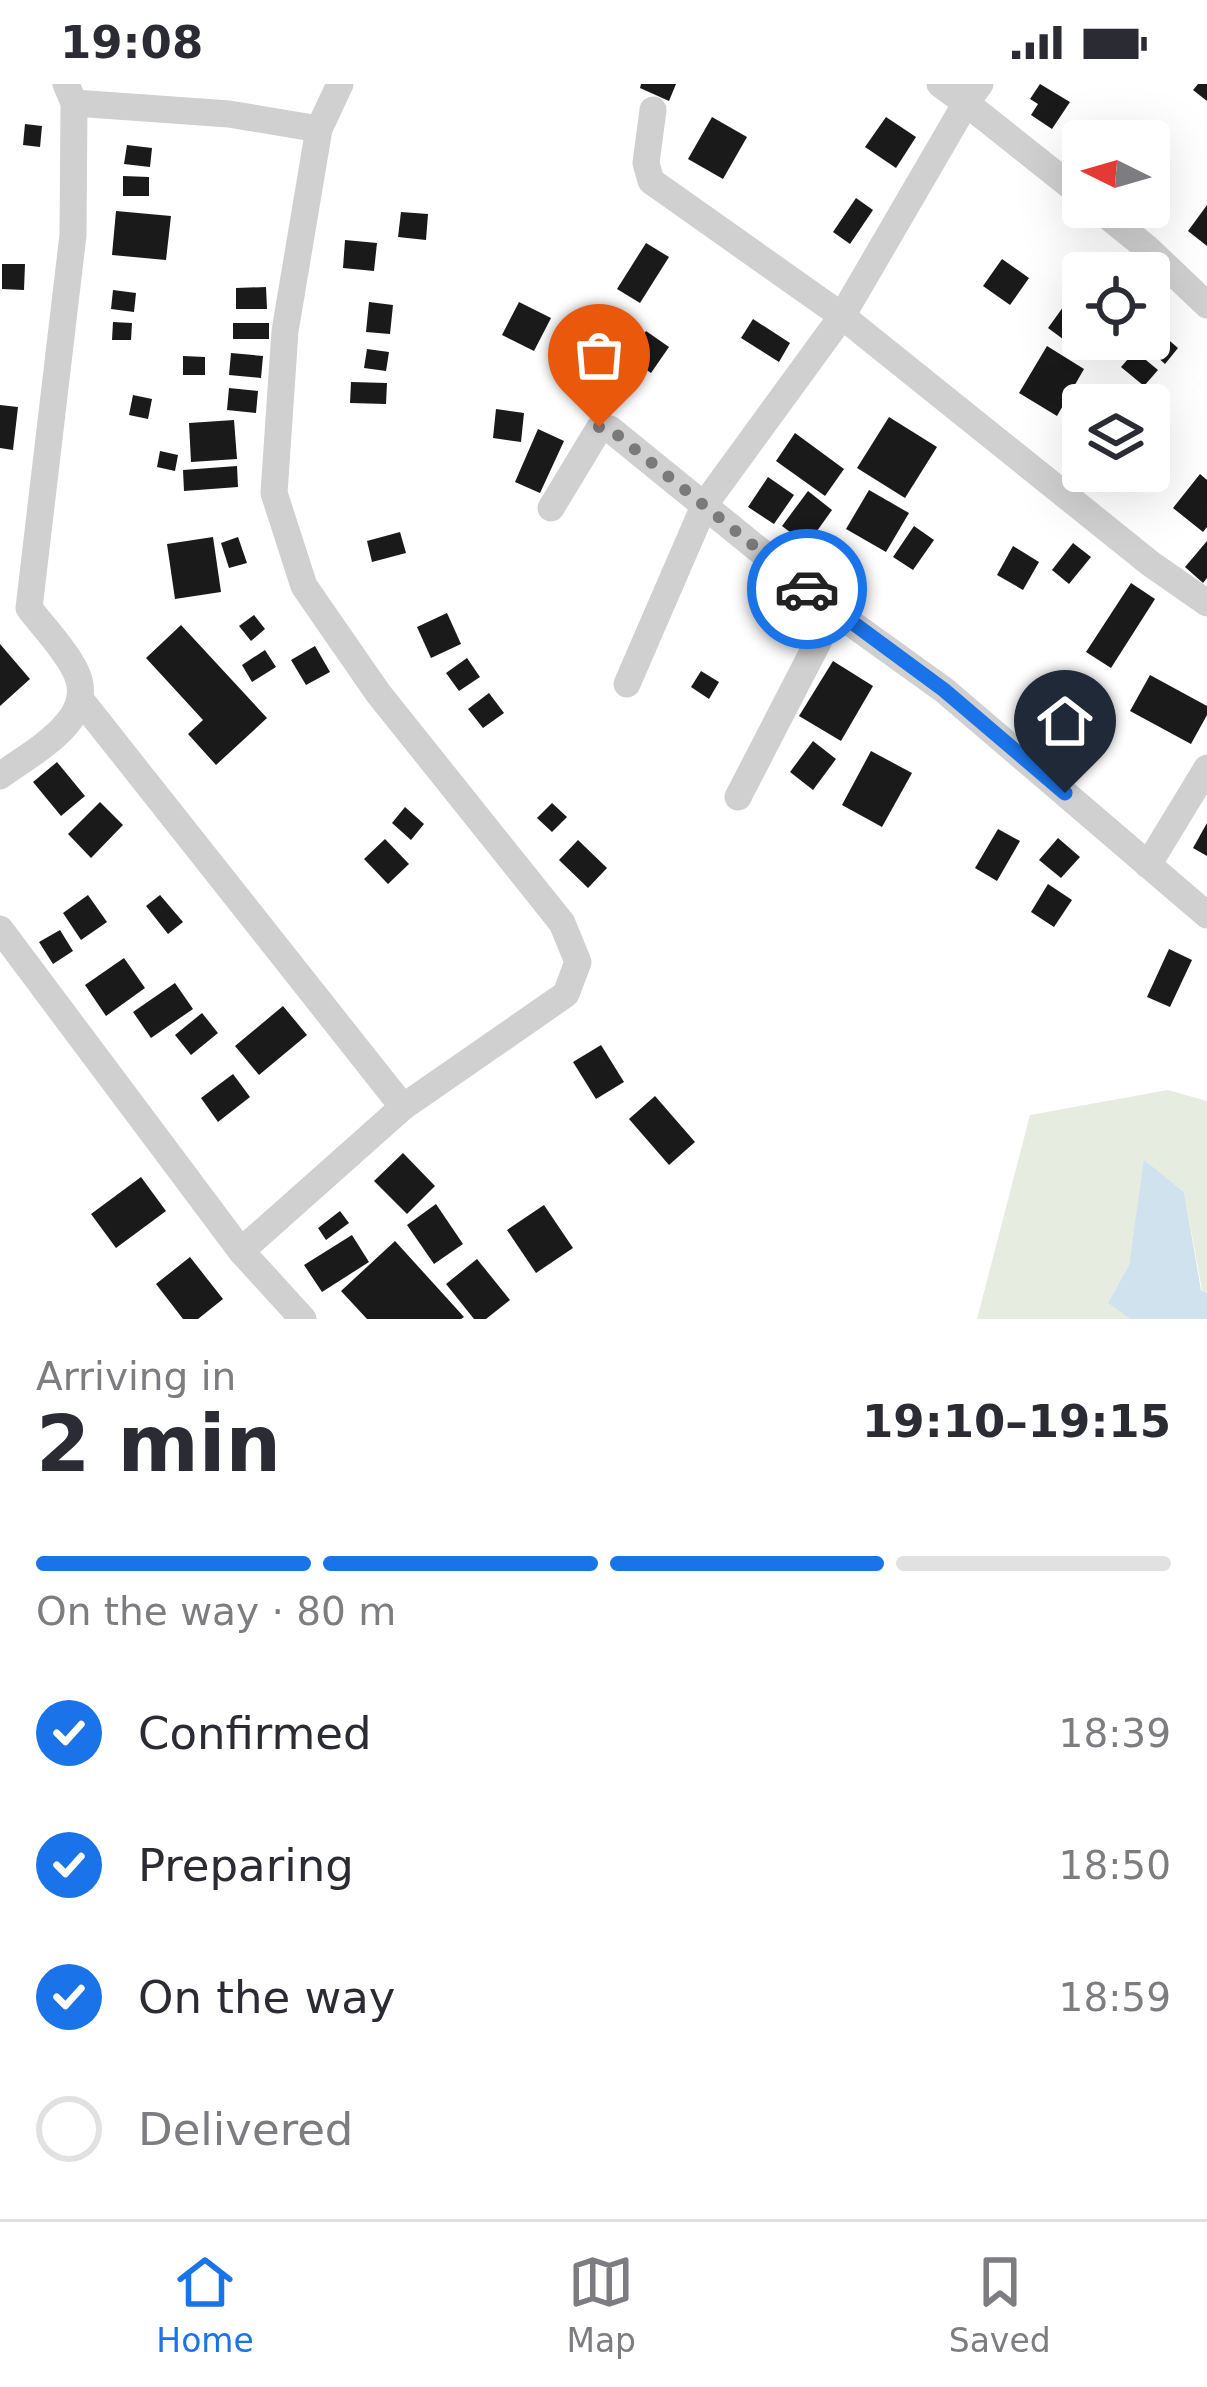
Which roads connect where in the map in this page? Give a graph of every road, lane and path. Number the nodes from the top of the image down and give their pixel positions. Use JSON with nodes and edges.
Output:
{"nodes":[{"id":1,"x":340,"y":84,"type":"edge"},
{"id":2,"x":940,"y":84,"type":"edge"},
{"id":3,"x":70,"y":94,"type":"edge"},
{"id":4,"x":973,"y":94,"type":"edge"},
{"id":5,"x":653,"y":110,"type":"dead end"},
{"id":6,"x":319,"y":129,"type":"junction"},
{"id":7,"x":1062,"y":177,"type":"edge"},
{"id":8,"x":1120,"y":228,"type":"edge"},
{"id":9,"x":1207,"y":305,"type":"edge"},
{"id":10,"x":842,"y":316,"type":"junction"},
{"id":11,"x":705,"y":504,"type":"junction"},
{"id":12,"x":551,"y":508,"type":"dead end"},
{"id":13,"x":0,"y":599,"type":"edge"},
{"id":14,"x":1207,"y":603,"type":"edge"},
{"id":15,"x":29,"y":608,"type":"junction"},
{"id":16,"x":834,"y":610,"type":"junction"},
{"id":17,"x":627,"y":684,"type":"dead end"},
{"id":18,"x":80,"y":699,"type":"junction"},
{"id":19,"x":1207,"y":768,"type":"edge"},
{"id":20,"x":0,"y":776,"type":"edge"},
{"id":21,"x":738,"y":797,"type":"dead end"},
{"id":22,"x":1148,"y":865,"type":"junction"},
{"id":23,"x":1207,"y":915,"type":"edge"},
{"id":24,"x":0,"y":929,"type":"edge"},
{"id":25,"x":403,"y":1106,"type":"junction"},
{"id":26,"x":242,"y":1251,"type":"junction"},
{"id":27,"x":303,"y":1319,"type":"edge"}],
"edges":[{"from":1,"to":6,"type":"street"},
{"from":2,"to":4,"type":"street"},
{"from":3,"to":6,"type":"street"},
{"from":3,"to":15,"type":"street"},
{"from":4,"to":7,"type":"street"},
{"from":4,"to":10,"type":"street"},
{"from":5,"to":10,"type":"street"},
{"from":6,"to":25,"type":"street"},
{"from":8,"to":9,"type":"street"},
{"from":10,"to":11,"type":"street"},
{"from":10,"to":14,"type":"street"},
{"from":11,"to":12,"type":"street"},
{"from":11,"to":16,"type":"street"},
{"from":11,"to":17,"type":"street"},
{"from":13,"to":15,"type":"street"},
{"from":15,"to":18,"type":"street"},
{"from":16,"to":21,"type":"street"},
{"from":16,"to":22,"type":"street"},
{"from":18,"to":20,"type":"street"},
{"from":18,"to":25,"type":"street"},
{"from":19,"to":22,"type":"street"},
{"from":22,"to":23,"type":"street"},
{"from":24,"to":26,"type":"street"},
{"from":25,"to":26,"type":"street"},
{"from":26,"to":27,"type":"street"}]}
